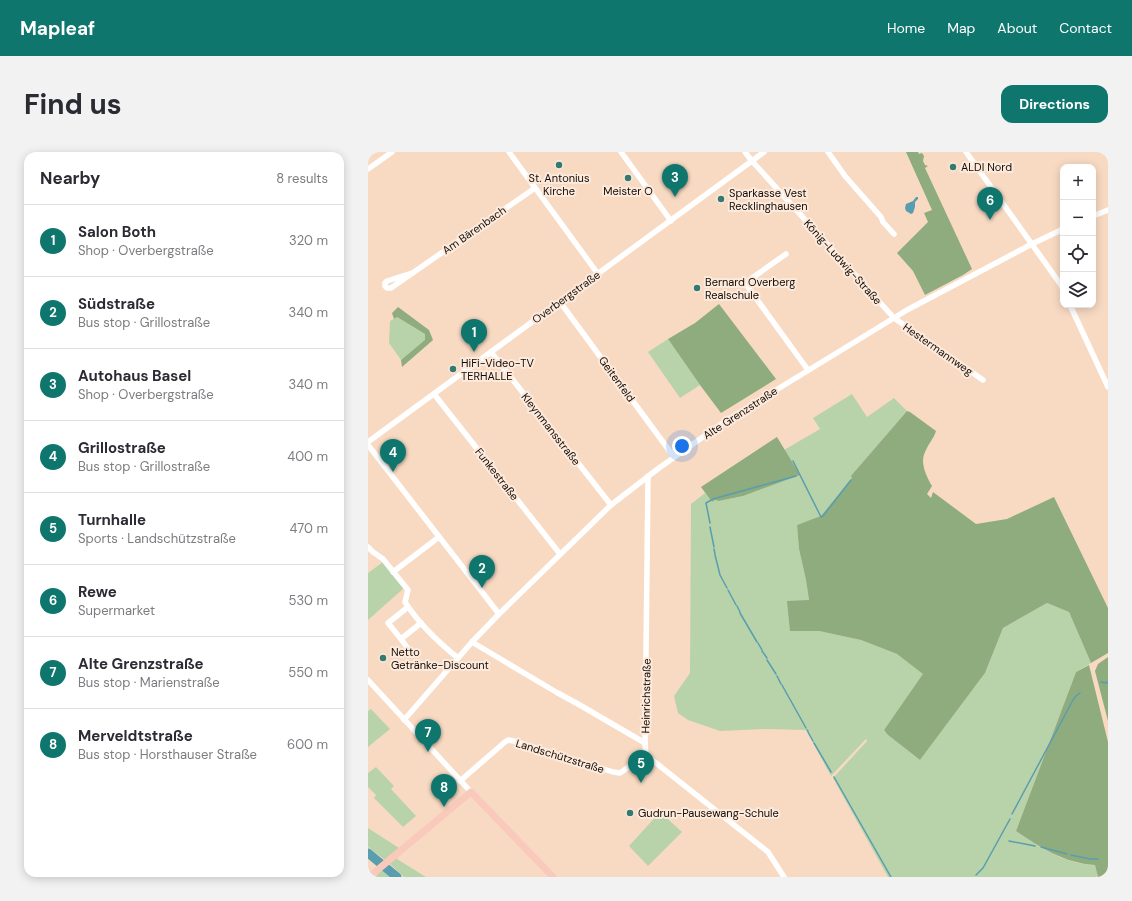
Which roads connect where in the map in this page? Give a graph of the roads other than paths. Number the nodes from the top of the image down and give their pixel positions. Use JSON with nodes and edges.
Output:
{"nodes":[{"id":1,"x":392,"y":152,"type":"edge"},
{"id":2,"x":509,"y":152,"type":"edge"},
{"id":3,"x":621,"y":152,"type":"edge"},
{"id":4,"x":745,"y":152,"type":"edge"},
{"id":5,"x":764,"y":152,"type":"edge"},
{"id":6,"x":828,"y":152,"type":"edge"},
{"id":7,"x":966,"y":152,"type":"edge"},
{"id":8,"x":752,"y":162,"type":"junction"},
{"id":9,"x":368,"y":170,"type":"edge"},
{"id":10,"x":535,"y":188,"type":"junction"},
{"id":11,"x":1108,"y":210,"type":"edge"},
{"id":12,"x":1096,"y":215,"type":"edge"},
{"id":13,"x":671,"y":221,"type":"junction"},
{"id":14,"x":1060,"y":230,"type":"edge"},
{"id":15,"x":894,"y":234,"type":"dead end"},
{"id":16,"x":1032,"y":244,"type":"junction"},
{"id":17,"x":786,"y":254,"type":"dead end"},
{"id":18,"x":412,"y":273,"type":"dead end"},
{"id":19,"x":598,"y":274,"type":"junction"},
{"id":20,"x":1060,"y":284,"type":"edge"},
{"id":21,"x":560,"y":302,"type":"junction"},
{"id":22,"x":1071,"y":308,"type":"edge"},
{"id":23,"x":894,"y":318,"type":"junction"},
{"id":24,"x":491,"y":352,"type":"junction"},
{"id":25,"x":808,"y":370,"type":"junction"},
{"id":26,"x":983,"y":380,"type":"dead end"},
{"id":27,"x":1108,"y":387,"type":"edge"},
{"id":28,"x":434,"y":394,"type":"junction"},
{"id":29,"x":368,"y":444,"type":"edge"},
{"id":30,"x":674,"y":457,"type":"junction"},
{"id":31,"x":648,"y":476,"type":"junction"},
{"id":32,"x":611,"y":505,"type":"junction"},
{"id":33,"x":438,"y":537,"type":"junction"},
{"id":34,"x":368,"y":546,"type":"edge"},
{"id":35,"x":560,"y":554,"type":"junction"},
{"id":36,"x":393,"y":572,"type":"junction"},
{"id":37,"x":408,"y":607,"type":"junction"},
{"id":38,"x":499,"y":614,"type":"junction"},
{"id":39,"x":421,"y":623,"type":"junction"},
{"id":40,"x":401,"y":639,"type":"junction"},
{"id":41,"x":472,"y":642,"type":"junction"},
{"id":42,"x":409,"y":650,"type":"dead end"},
{"id":43,"x":458,"y":658,"type":"junction"},
{"id":44,"x":368,"y":680,"type":"edge"},
{"id":45,"x":404,"y":720,"type":"junction"},
{"id":46,"x":645,"y":743,"type":"junction"},
{"id":47,"x":646,"y":755,"type":"junction"},
{"id":48,"x":460,"y":781,"type":"junction"},
{"id":49,"x":471,"y":792,"type":"junction"},
{"id":50,"x":369,"y":877,"type":"edge"},
{"id":51,"x":553,"y":877,"type":"edge"},
{"id":52,"x":784,"y":877,"type":"edge"}],
"edges":[{"from":1,"to":9,"type":"street"},
{"from":2,"to":10,"type":"street"},
{"from":3,"to":13,"type":"street"},
{"from":4,"to":8,"type":"street","name":"König-Ludwig-Straße"},
{"from":5,"to":8,"type":"street","name":"Overbergstraße"},
{"from":6,"to":15,"type":"street"},
{"from":7,"to":16,"type":"street"},
{"from":8,"to":13,"type":"street","name":"Overbergstraße"},
{"from":8,"to":23,"type":"street","name":"König-Ludwig-Straße"},
{"from":10,"to":18,"type":"street","name":"Am Bärenbach"},
{"from":10,"to":19,"type":"street"},
{"from":11,"to":12,"type":"street"},
{"from":13,"to":19,"type":"street","name":"Overbergstraße"},
{"from":14,"to":16,"type":"street","name":"Alte Grenzstraße"},
{"from":16,"to":20,"type":"street"},
{"from":16,"to":23,"type":"street","name":"Alte Grenzstraße"},
{"from":17,"to":25,"type":"street"},
{"from":19,"to":21,"type":"street","name":"Overbergstraße"},
{"from":21,"to":24,"type":"street","name":"Overbergstraße"},
{"from":21,"to":30,"type":"street","name":"Geitenfeld"},
{"from":22,"to":27,"type":"street"},
{"from":23,"to":25,"type":"street","name":"Alte Grenzstraße"},
{"from":23,"to":26,"type":"street","name":"Hestermannweg"},
{"from":24,"to":28,"type":"street","name":"Overbergstraße"},
{"from":24,"to":32,"type":"street","name":"Kleynmansstraße"},
{"from":25,"to":30,"type":"street","name":"Alte Grenzstraße"},
{"from":28,"to":29,"type":"street","name":"Overbergstraße"},
{"from":28,"to":35,"type":"street","name":"Funkestraße"},
{"from":29,"to":33,"type":"street"},
{"from":30,"to":31,"type":"street","name":"Alte Grenzstraße"},
{"from":31,"to":32,"type":"street","name":"Alte Grenzstraße"},
{"from":31,"to":46,"type":"street","name":"Heinrichstraße"},
{"from":32,"to":35,"type":"street","name":"Alte Grenzstraße"},
{"from":33,"to":36,"type":"street"},
{"from":33,"to":38,"type":"street"},
{"from":34,"to":36,"type":"street"},
{"from":35,"to":38,"type":"street","name":"Alte Grenzstraße"},
{"from":36,"to":37,"type":"street"},
{"from":37,"to":39,"type":"street"},
{"from":37,"to":40,"type":"street"},
{"from":38,"to":41,"type":"street","name":"Alte Grenzstraße"},
{"from":39,"to":40,"type":"street"},
{"from":39,"to":43,"type":"street"},
{"from":40,"to":42,"type":"street"},
{"from":41,"to":43,"type":"street","name":"Alte Grenzstraße"},
{"from":41,"to":46,"type":"street"},
{"from":43,"to":45,"type":"street","name":"Alte Grenzstraße"},
{"from":44,"to":45,"type":"street"},
{"from":45,"to":48,"type":"street"},
{"from":46,"to":47,"type":"street","name":"Heinrichstraße"},
{"from":47,"to":48,"type":"street","name":"Landschützstraße"},
{"from":47,"to":52,"type":"street"},
{"from":48,"to":49,"type":"street"},
{"from":49,"to":50,"type":"main road"},
{"from":49,"to":51,"type":"main road"}]}
